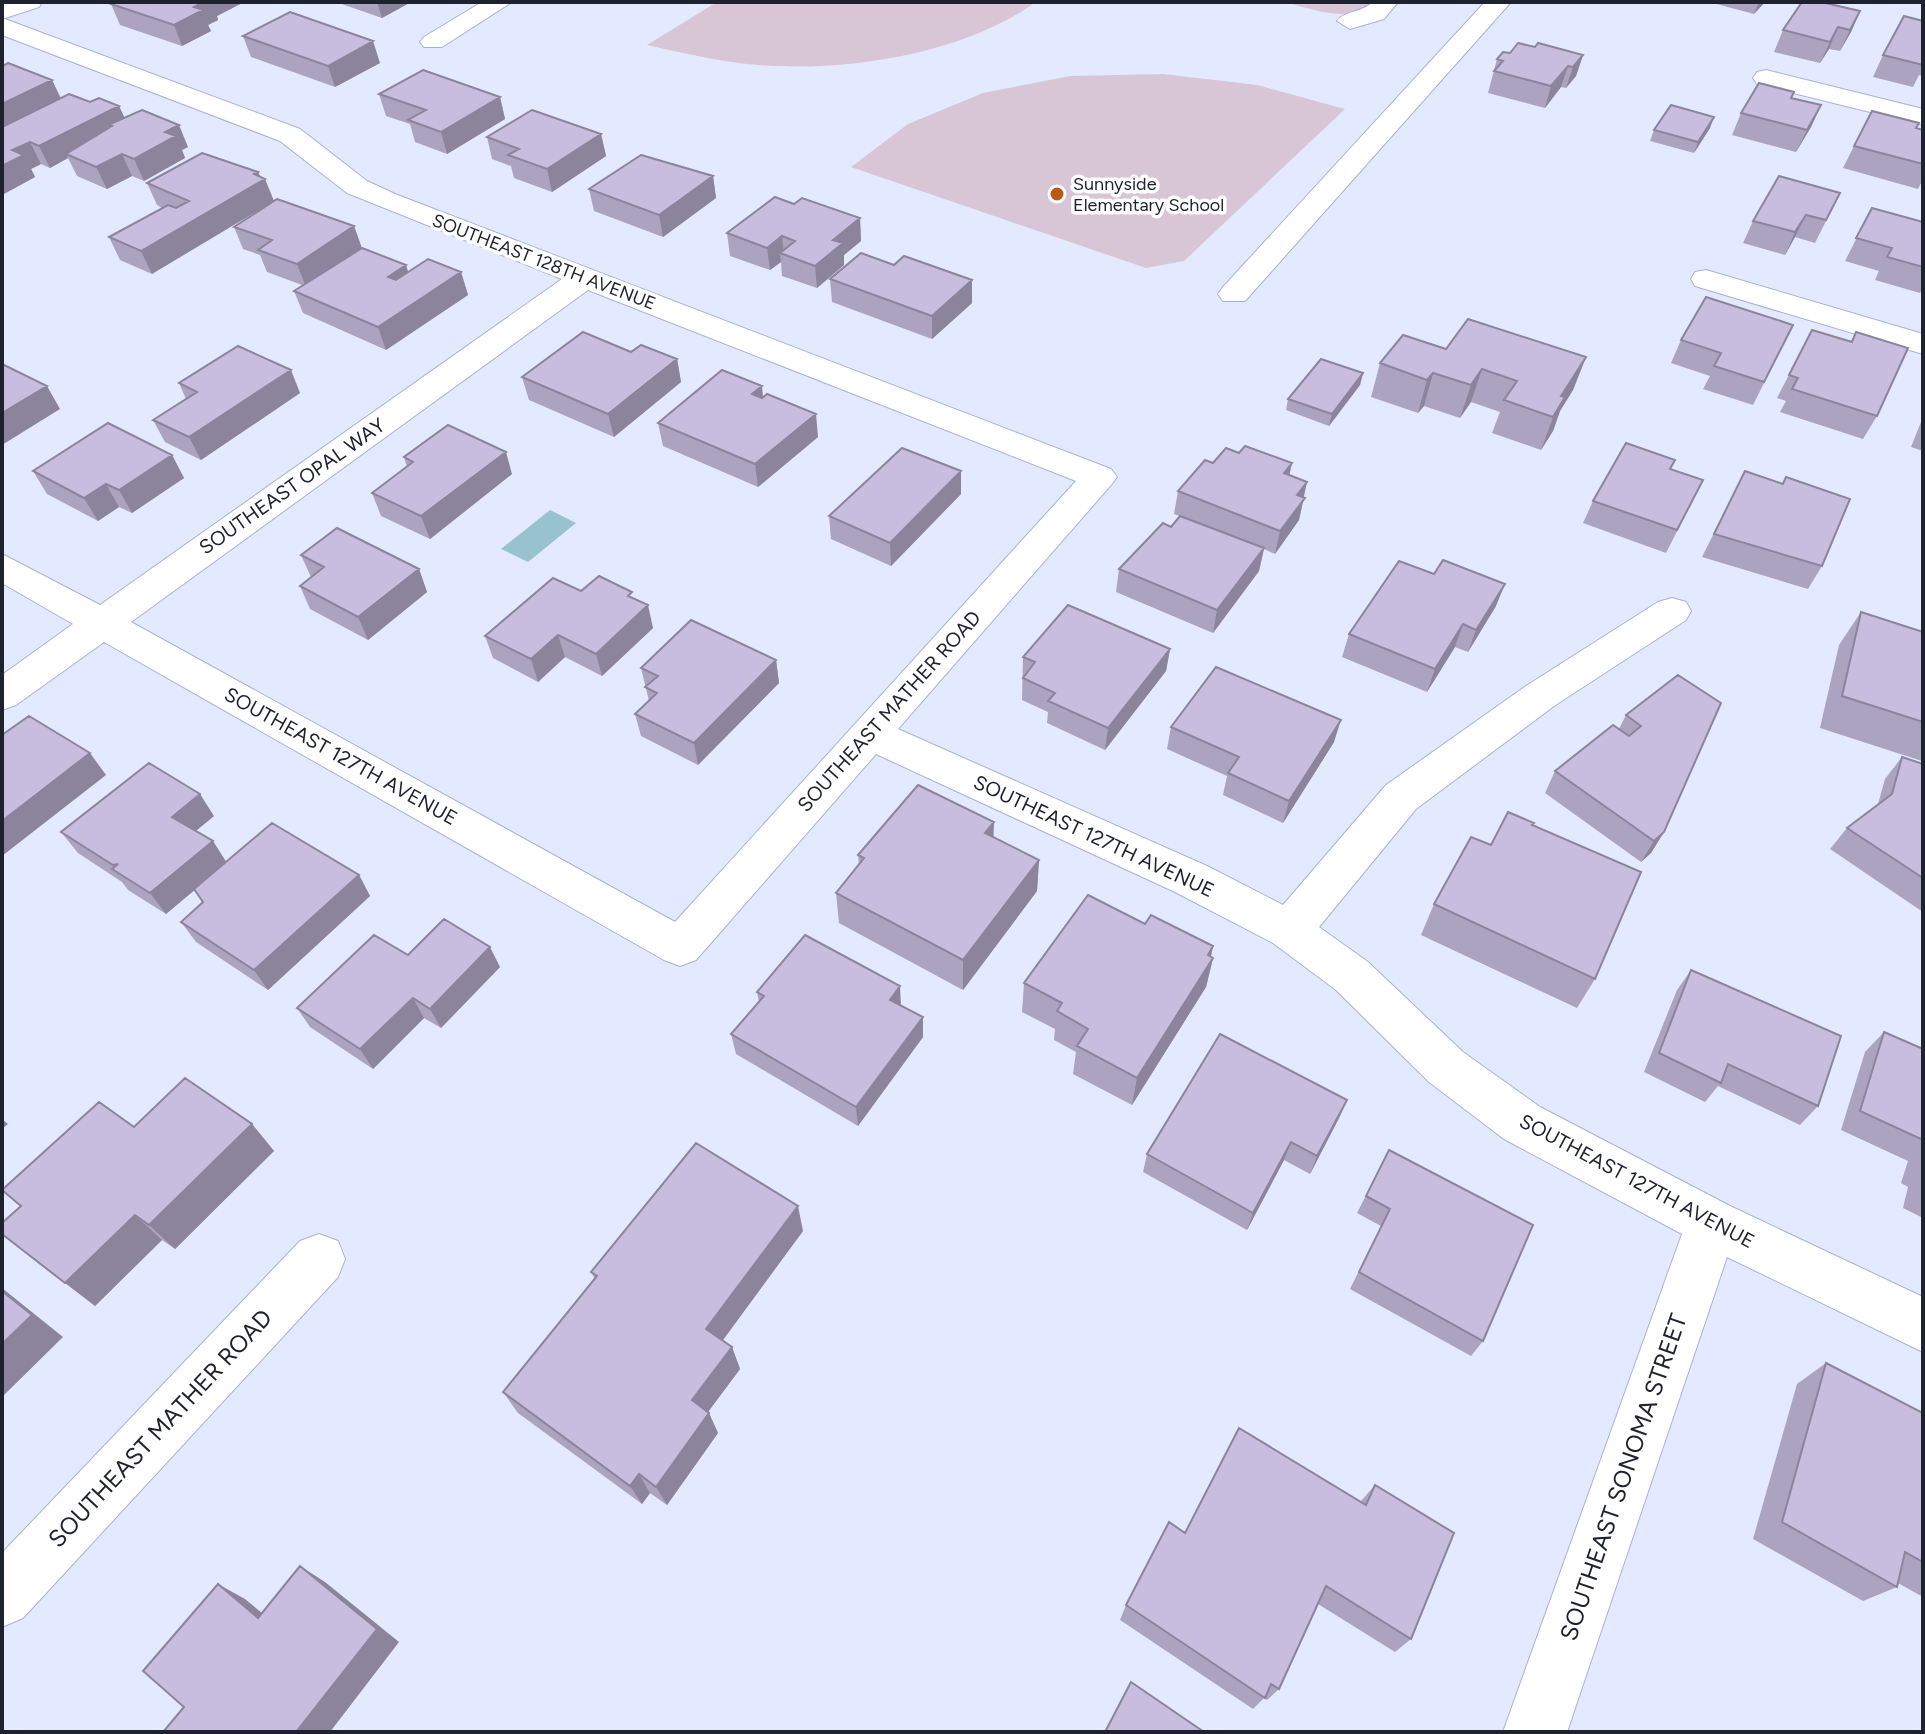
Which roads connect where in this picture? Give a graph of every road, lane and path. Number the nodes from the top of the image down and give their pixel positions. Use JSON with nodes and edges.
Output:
{"nodes":[{"id":1,"x":30,"y":2,"type":"edge"},
{"id":2,"x":500,"y":2,"type":"edge"},
{"id":3,"x":1386,"y":2,"type":"edge"},
{"id":4,"x":1499,"y":2,"type":"edge"},
{"id":5,"x":2,"y":12,"type":"edge"},
{"id":6,"x":1350,"y":21,"type":"dead end"},
{"id":7,"x":2,"y":26,"type":"edge"},
{"id":8,"x":433,"y":42,"type":"dead end"},
{"id":9,"x":1766,"y":78,"type":"dead end"},
{"id":10,"x":1923,"y":117,"type":"edge"},
{"id":11,"x":584,"y":278,"type":"junction"},
{"id":12,"x":1706,"y":279,"type":"dead end"},
{"id":13,"x":1234,"y":294,"type":"dead end"},
{"id":14,"x":1923,"y":344,"type":"edge"},
{"id":15,"x":1099,"y":477,"type":"joint"},
{"id":16,"x":2,"y":567,"type":"edge"},
{"id":17,"x":1672,"y":611,"type":"dead end"},
{"id":18,"x":101,"y":621,"type":"junction"},
{"id":19,"x":2,"y":695,"type":"edge"},
{"id":20,"x":868,"y":733,"type":"junction"},
{"id":21,"x":1289,"y":930,"type":"junction"},
{"id":22,"x":680,"y":947,"type":"joint"},
{"id":23,"x":1712,"y":1223,"type":"junction"},
{"id":24,"x":319,"y":1259,"type":"dead end"},
{"id":25,"x":1923,"y":1325,"type":"edge"},
{"id":26,"x":2,"y":1597,"type":"edge"},
{"id":27,"x":1535,"y":1732,"type":"edge"}],
"edges":[{"from":1,"to":5,"type":"street"},
{"from":2,"to":8,"type":"street"},
{"from":3,"to":6,"type":"street"},
{"from":4,"to":13,"type":"street"},
{"from":7,"to":11,"type":"street","name":"SOUTHEAST 128TH AVENUE"},
{"from":9,"to":10,"type":"street"},
{"from":11,"to":15,"type":"street","name":"SOUTHEAST 128TH AVENUE"},
{"from":11,"to":18,"type":"street","name":"SOUTHEAST OPAL WAY"},
{"from":12,"to":14,"type":"street"},
{"from":15,"to":20,"type":"street","name":"SOUTHEAST MATHER ROAD"},
{"from":16,"to":18,"type":"street","name":"SOUTHEAST 127TH AVENUE"},
{"from":17,"to":21,"type":"street"},
{"from":18,"to":19,"type":"street","name":"SOUTHEAST OPAL WAY"},
{"from":18,"to":22,"type":"street","name":"SOUTHEAST 127TH AVENUE"},
{"from":20,"to":21,"type":"street","name":"SOUTHEAST 127TH AVENUE"},
{"from":20,"to":22,"type":"street","name":"SOUTHEAST MATHER ROAD"},
{"from":21,"to":23,"type":"street","name":"SOUTHEAST 127TH AVENUE"},
{"from":23,"to":25,"type":"street","name":"SOUTHEAST 127TH AVENUE"},
{"from":23,"to":27,"type":"street","name":"SOUTHEAST SONOMA STREET"},
{"from":24,"to":26,"type":"street","name":"SOUTHEAST MATHER ROAD"}]}
